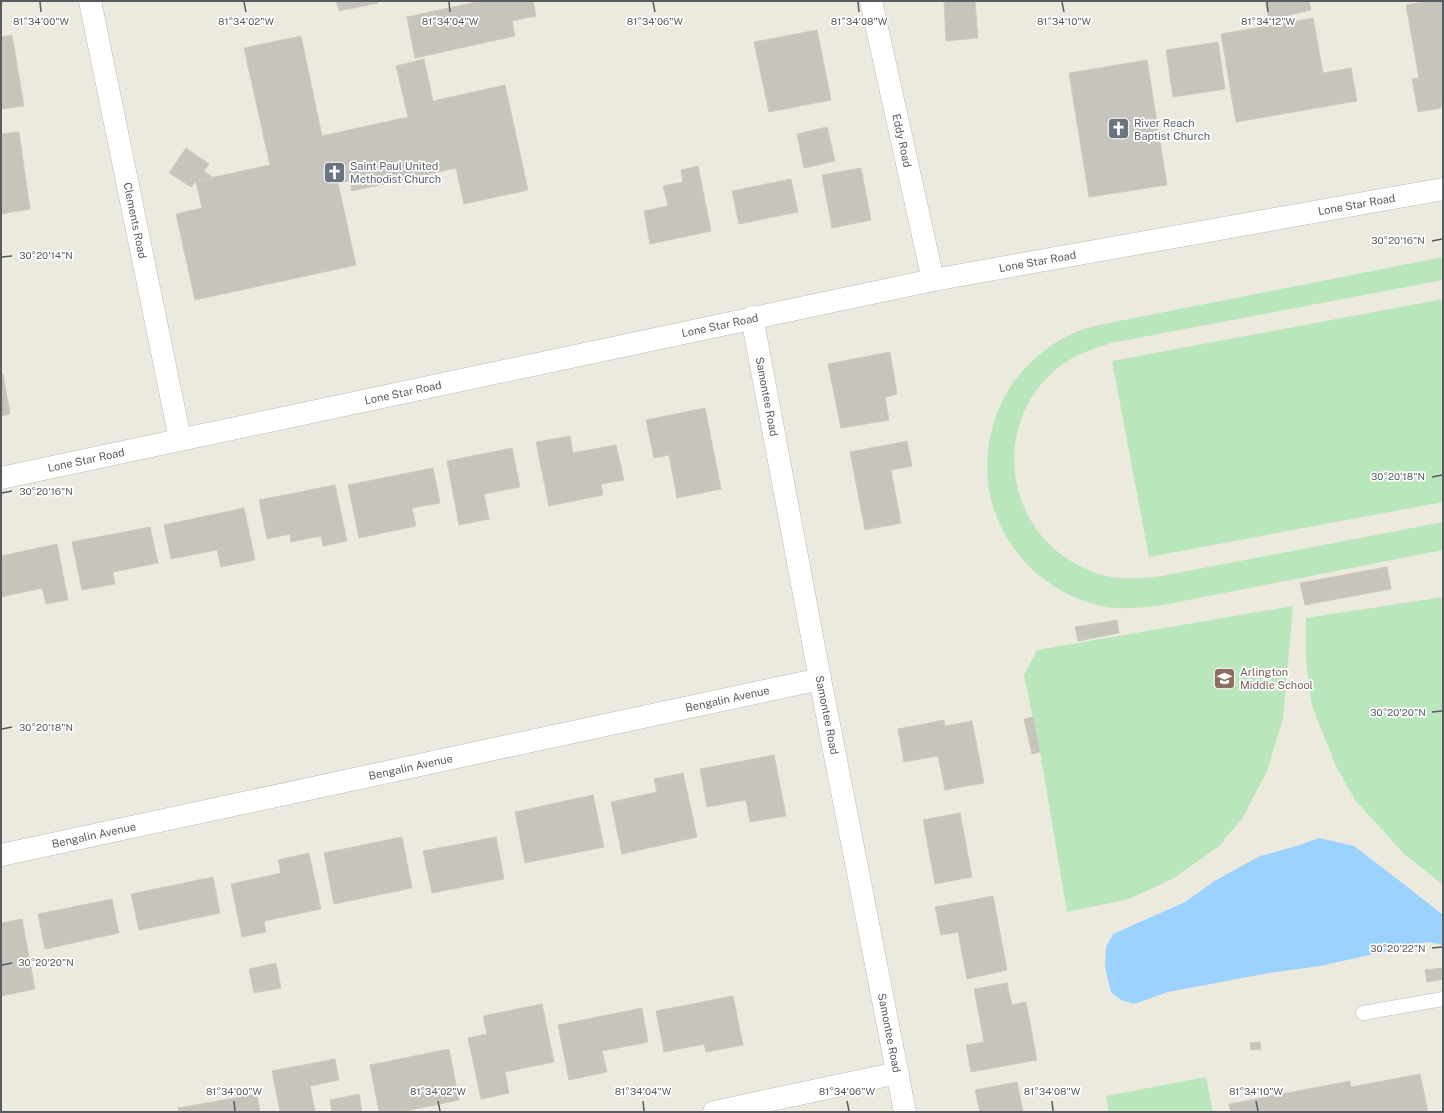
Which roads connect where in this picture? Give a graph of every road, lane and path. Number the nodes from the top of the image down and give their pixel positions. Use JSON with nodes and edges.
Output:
{"nodes":[{"id":1,"x":90,"y":1,"type":"edge"},
{"id":2,"x":871,"y":1,"type":"edge"},
{"id":3,"x":1443,"y":189,"type":"edge"},
{"id":4,"x":932,"y":280,"type":"junction"},
{"id":5,"x":752,"y":317,"type":"junction"},
{"id":6,"x":180,"y":439,"type":"junction"},
{"id":7,"x":1,"y":478,"type":"edge"},
{"id":8,"x":820,"y":679,"type":"junction"},
{"id":9,"x":1,"y":855,"type":"edge"},
{"id":10,"x":1443,"y":999,"type":"edge"},
{"id":11,"x":1363,"y":1013,"type":"dead end"},
{"id":12,"x":898,"y":1073,"type":"junction"},
{"id":13,"x":714,"y":1112,"type":"edge"},
{"id":14,"x":905,"y":1112,"type":"edge"}],
"edges":[{"from":1,"to":6,"type":"street","name":"Clements Road"},
{"from":2,"to":4,"type":"street","name":"Eddy Road"},
{"from":3,"to":4,"type":"street","name":"Lone Star Road"},
{"from":4,"to":5,"type":"street","name":"Lone Star Road"},
{"from":5,"to":6,"type":"street","name":"Lone Star Road"},
{"from":5,"to":8,"type":"street","name":"Samontee Road"},
{"from":6,"to":7,"type":"street","name":"Lone Star Road"},
{"from":8,"to":9,"type":"street","name":"Bengalin Avenue"},
{"from":8,"to":12,"type":"street","name":"Samontee Road"},
{"from":10,"to":11,"type":"lane"},
{"from":12,"to":13,"type":"street"},
{"from":12,"to":14,"type":"street","name":"Samontee Road"}]}
